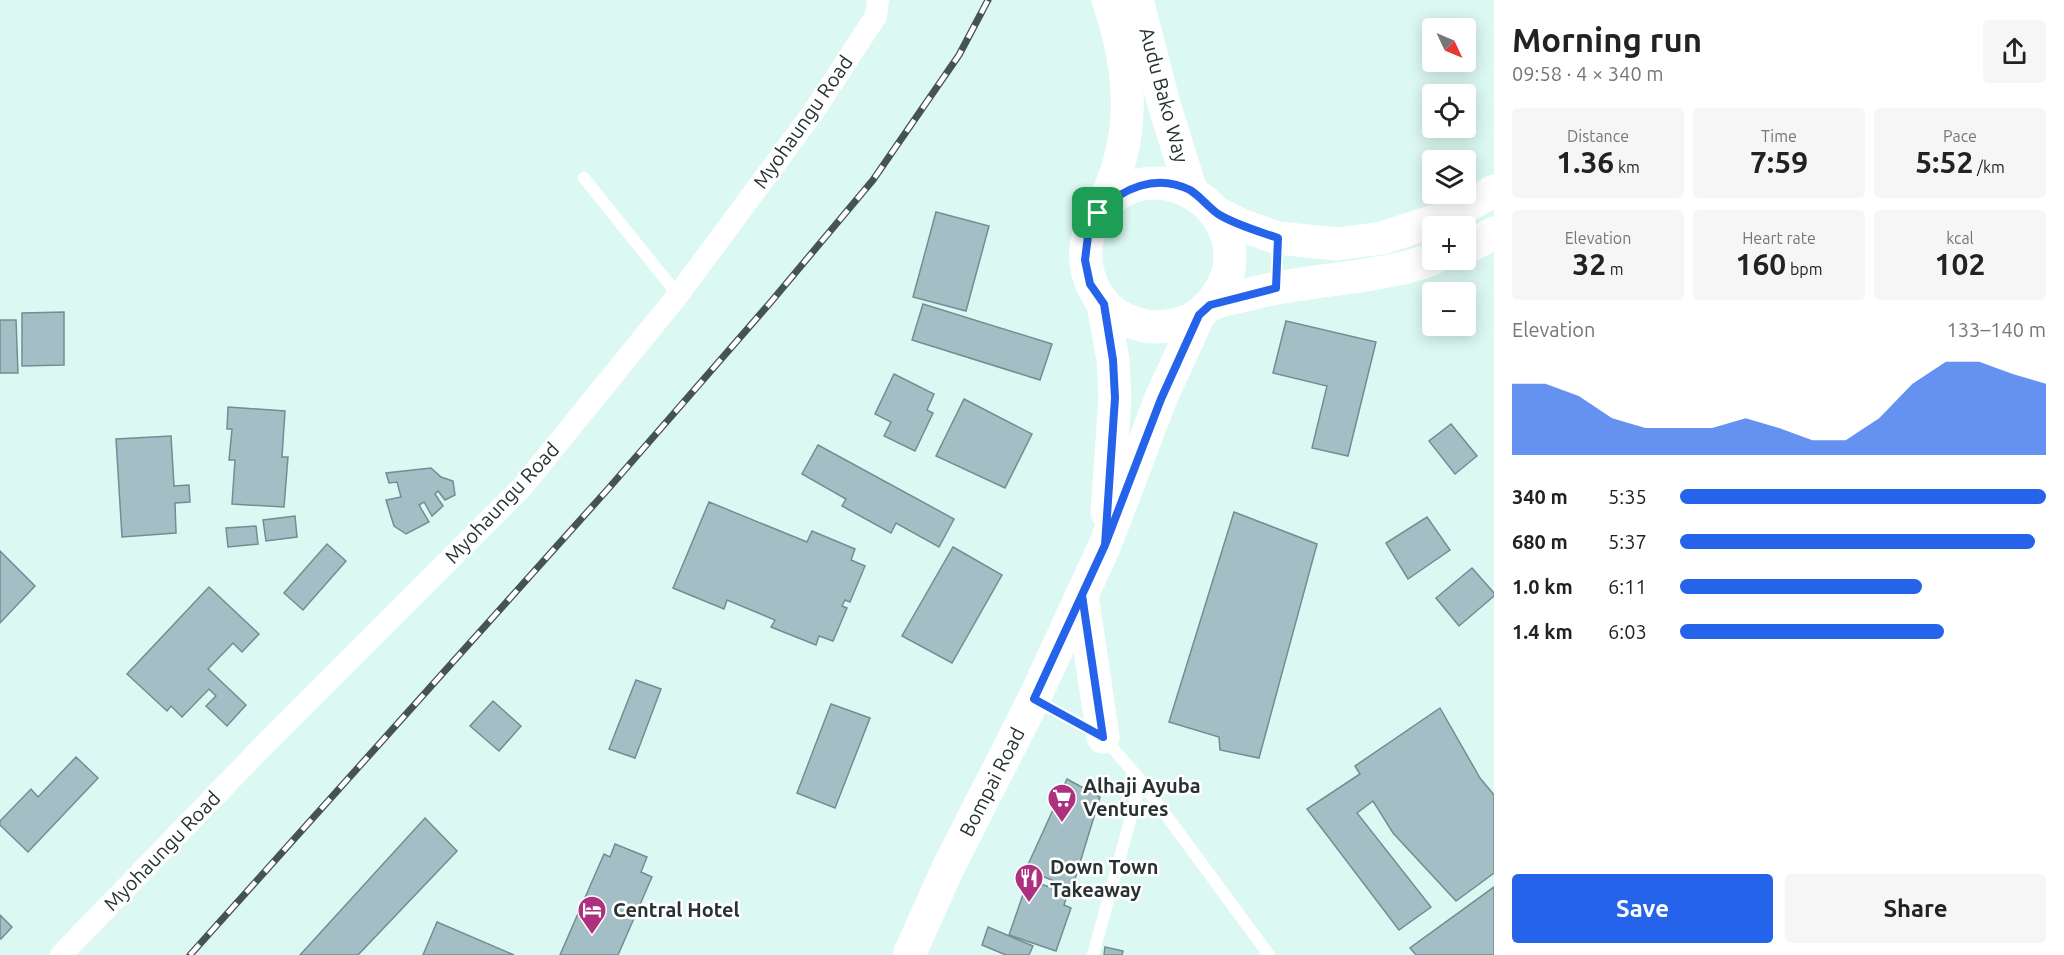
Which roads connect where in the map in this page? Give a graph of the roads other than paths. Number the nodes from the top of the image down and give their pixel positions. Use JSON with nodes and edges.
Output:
{"nodes":[{"id":1,"x":878,"y":0,"type":"edge"},
{"id":2,"x":1108,"y":0,"type":"edge"},
{"id":3,"x":1137,"y":0,"type":"edge"},
{"id":4,"x":584,"y":178,"type":"dead end"},
{"id":5,"x":1191,"y":190,"type":"junction"},
{"id":6,"x":1494,"y":191,"type":"edge"},
{"id":7,"x":1098,"y":213,"type":"junction"},
{"id":8,"x":1217,"y":213,"type":"junction"},
{"id":9,"x":1494,"y":233,"type":"edge"},
{"id":10,"x":1278,"y":238,"type":"junction"},
{"id":11,"x":1476,"y":243,"type":"edge"},
{"id":12,"x":1422,"y":262,"type":"edge"},
{"id":13,"x":1276,"y":288,"type":"junction"},
{"id":14,"x":678,"y":295,"type":"junction"},
{"id":15,"x":1104,"y":304,"type":"junction"},
{"id":16,"x":1205,"y":310,"type":"junction"},
{"id":17,"x":1105,"y":545,"type":"junction"},
{"id":18,"x":1082,"y":595,"type":"junction"},
{"id":19,"x":1034,"y":699,"type":"junction"},
{"id":20,"x":1103,"y":737,"type":"junction"},
{"id":21,"x":1141,"y":781,"type":"junction"},
{"id":22,"x":61,"y":955,"type":"edge"},
{"id":23,"x":909,"y":955,"type":"edge"},
{"id":24,"x":1093,"y":955,"type":"edge"},
{"id":25,"x":1269,"y":955,"type":"edge"}],
"edges":[{"from":1,"to":14,"type":"street","name":"Myohaungu Road"},
{"from":2,"to":7,"type":"main road","name":"Audu Bako Way"},
{"from":3,"to":5,"type":"main road","name":"Audu Bako Way"},
{"from":4,"to":14,"type":"lane"},
{"from":5,"to":7,"type":"main road"},
{"from":5,"to":8,"type":"main road"},
{"from":6,"to":10,"type":"main road"},
{"from":7,"to":15,"type":"main road"},
{"from":8,"to":10,"type":"main road"},
{"from":8,"to":16,"type":"main road"},
{"from":9,"to":11,"type":"main road"},
{"from":10,"to":13,"type":"main road"},
{"from":12,"to":13,"type":"main road"},
{"from":13,"to":16,"type":"main road"},
{"from":14,"to":22,"type":"street","name":"Myohaungu Road"},
{"from":15,"to":16,"type":"main road"},
{"from":15,"to":17,"type":"main road"},
{"from":16,"to":17,"type":"main road","name":"Bompai Road"},
{"from":17,"to":18,"type":"main road","name":"Bompai Road"},
{"from":18,"to":19,"type":"main road","name":"Bompai Road"},
{"from":18,"to":20,"type":"main road"},
{"from":19,"to":20,"type":"lane"},
{"from":19,"to":23,"type":"main road","name":"Bompai Road"},
{"from":20,"to":21,"type":"lane"},
{"from":21,"to":24,"type":"lane"},
{"from":21,"to":25,"type":"lane"}]}
